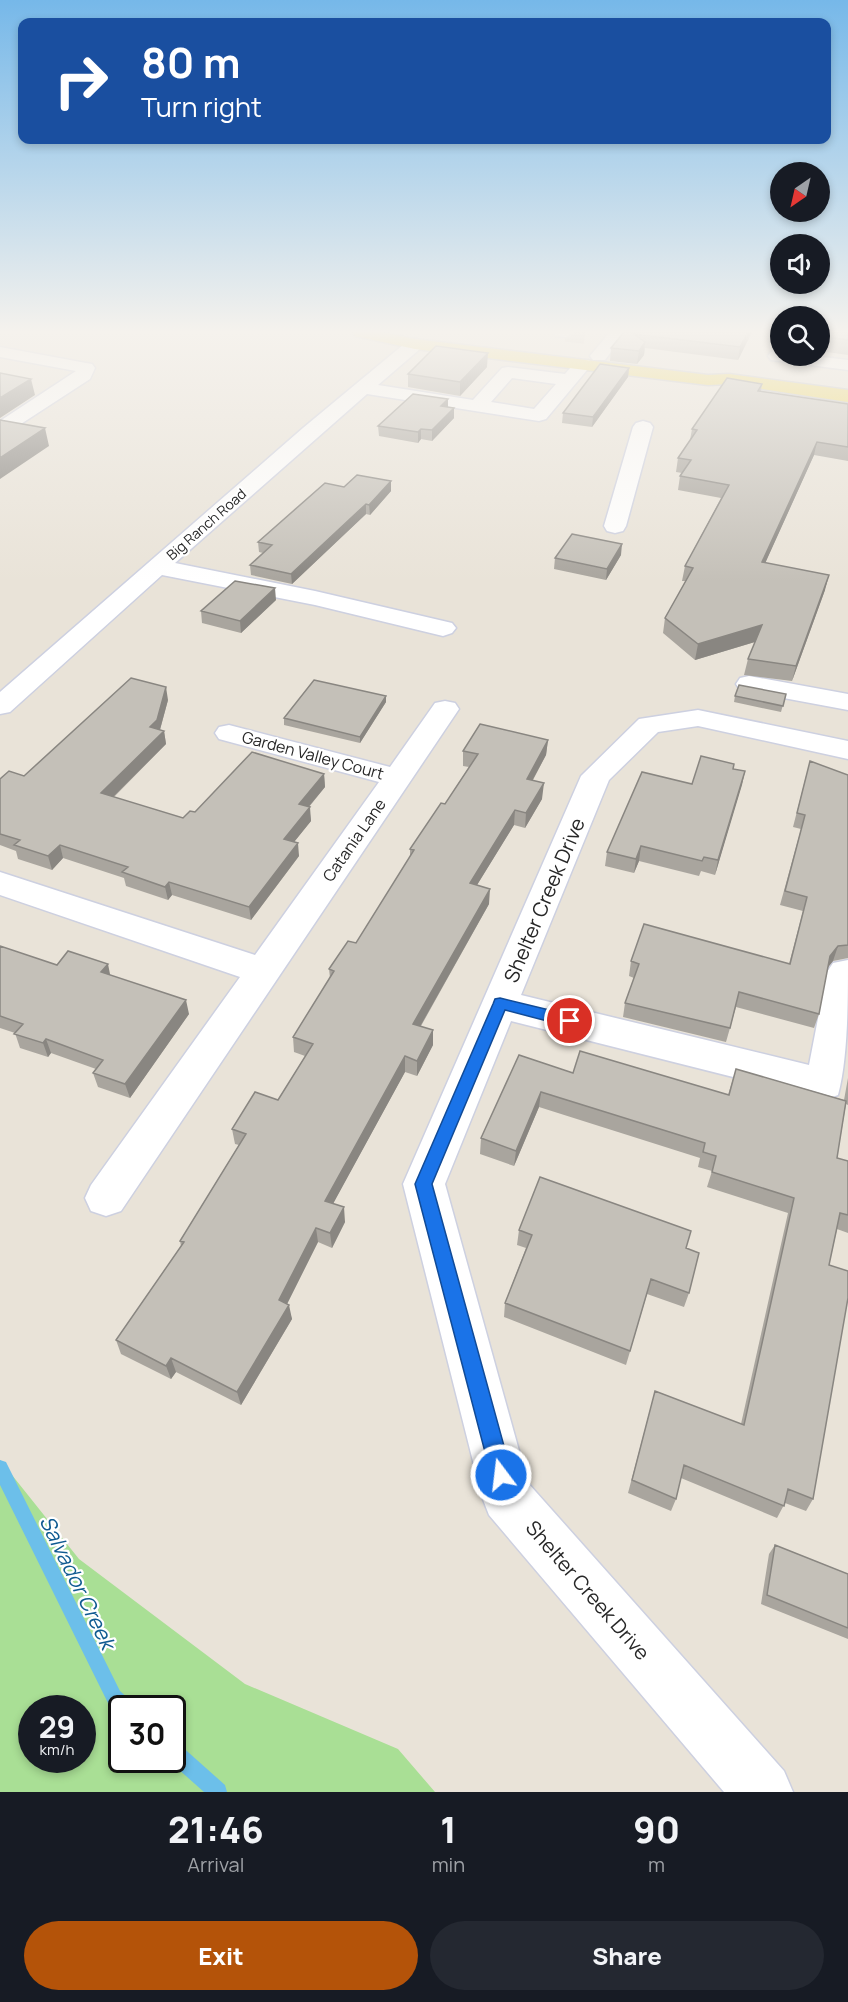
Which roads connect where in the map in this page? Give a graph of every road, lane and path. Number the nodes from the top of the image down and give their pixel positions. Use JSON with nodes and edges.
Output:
{"nodes":[{"id":1,"x":19,"y":416,"type":"edge"},
{"id":2,"x":330,"y":416,"type":"edge"},
{"id":3,"x":1,"y":427,"type":"edge"},
{"id":4,"x":643,"y":427,"type":"dead end"},
{"id":5,"x":615,"y":526,"type":"dead end"},
{"id":6,"x":158,"y":567,"type":"junction"},
{"id":7,"x":443,"y":628,"type":"dead end"},
{"id":8,"x":749,"y":684,"type":"edge"},
{"id":9,"x":839,"y":700,"type":"edge"},
{"id":10,"x":0,"y":706,"type":"edge"},
{"id":11,"x":445,"y":710,"type":"dead end"},
{"id":12,"x":229,"y":733,"type":"dead end"},
{"id":13,"x":826,"y":752,"type":"edge"},
{"id":14,"x":398,"y":778,"type":"junction"},
{"id":15,"x":0,"y":883,"type":"edge"},
{"id":16,"x":263,"y":971,"type":"junction"},
{"id":17,"x":845,"y":972,"type":"dead end"},
{"id":18,"x":500,"y":1004,"type":"junction"},
{"id":19,"x":106,"y":1198,"type":"dead end"},
{"id":20,"x":764,"y":1792,"type":"edge"}],
"edges":[{"from":1,"to":3,"type":"street"},
{"from":2,"to":6,"type":"street","name":"Big Ranch Road"},
{"from":4,"to":5,"type":"street"},
{"from":6,"to":7,"type":"street"},
{"from":6,"to":10,"type":"street","name":"Big Ranch Road"},
{"from":8,"to":9,"type":"street"},
{"from":9,"to":13,"type":"street"},
{"from":11,"to":14,"type":"street","name":"Catania Lane"},
{"from":12,"to":14,"type":"street","name":"Garden Valley Court"},
{"from":13,"to":18,"type":"street","name":"Shelter Creek Drive"},
{"from":14,"to":16,"type":"street","name":"Catania Lane"},
{"from":15,"to":16,"type":"street"},
{"from":16,"to":19,"type":"street","name":"Catania Lane"},
{"from":17,"to":18,"type":"street"},
{"from":18,"to":20,"type":"street","name":"Shelter Creek Drive"}]}
